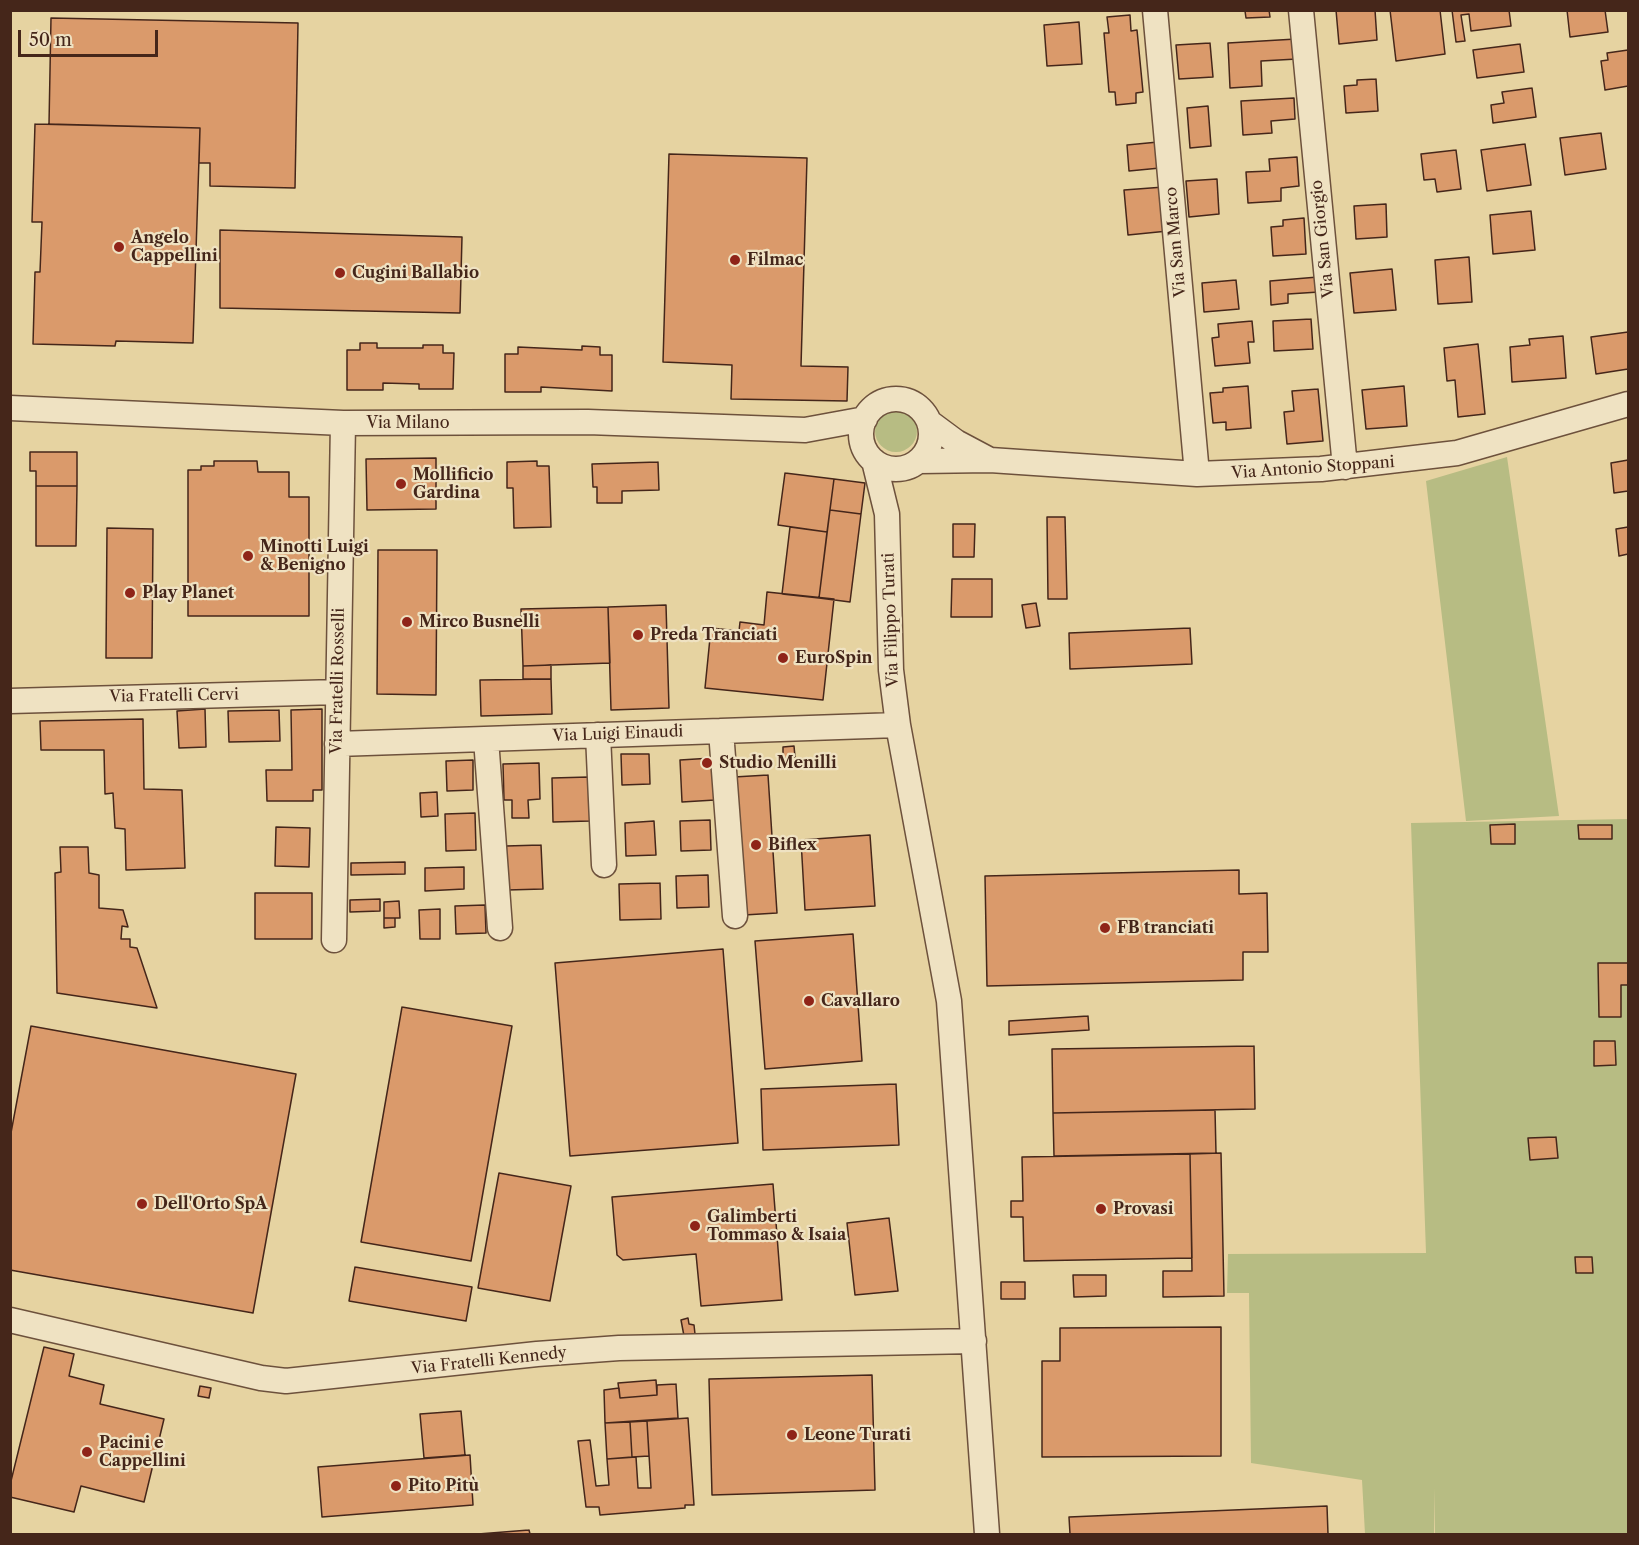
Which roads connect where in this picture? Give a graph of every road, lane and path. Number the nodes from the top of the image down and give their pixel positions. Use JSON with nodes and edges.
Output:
{"nodes":[{"id":1,"x":1155,"y":10,"type":"edge"},
{"id":2,"x":1301,"y":10,"type":"edge"},
{"id":3,"x":1629,"y":404,"type":"edge"},
{"id":4,"x":10,"y":408,"type":"edge"},
{"id":5,"x":865,"y":418,"type":"junction"},
{"id":6,"x":929,"y":422,"type":"junction"},
{"id":7,"x":344,"y":423,"type":"junction"},
{"id":8,"x":805,"y":430,"type":"junction"},
{"id":9,"x":870,"y":456,"type":"junction"},
{"id":10,"x":990,"y":460,"type":"junction"},
{"id":11,"x":914,"y":463,"type":"junction"},
{"id":12,"x":1345,"y":467,"type":"junction"},
{"id":13,"x":1197,"y":474,"type":"junction"},
{"id":14,"x":886,"y":514,"type":"junction"},
{"id":15,"x":338,"y":692,"type":"junction"},
{"id":16,"x":10,"y":701,"type":"edge"},
{"id":17,"x":898,"y":725,"type":"junction"},
{"id":18,"x":721,"y":731,"type":"junction"},
{"id":19,"x":598,"y":735,"type":"junction"},
{"id":20,"x":486,"y":739,"type":"junction"},
{"id":21,"x":337,"y":744,"type":"junction"},
{"id":22,"x":604,"y":865,"type":"dead end"},
{"id":23,"x":735,"y":916,"type":"dead end"},
{"id":24,"x":500,"y":928,"type":"dead end"},
{"id":25,"x":334,"y":940,"type":"dead end"},
{"id":26,"x":10,"y":1320,"type":"edge"},
{"id":27,"x":974,"y":1341,"type":"junction"},
{"id":28,"x":987,"y":1534,"type":"edge"}],
"edges":[{"from":1,"to":13,"type":"street","name":"Via San Marco"},
{"from":2,"to":12,"type":"street","name":"Via San Giorgio"},
{"from":3,"to":12,"type":"street","name":"Via Antonio Stoppani"},
{"from":4,"to":7,"type":"street","name":"Via Milano"},
{"from":5,"to":6,"type":"street"},
{"from":5,"to":8,"type":"street","name":"Via Milano"},
{"from":5,"to":9,"type":"street"},
{"from":6,"to":10,"type":"street","name":"Via Antonio Stoppani"},
{"from":6,"to":11,"type":"street"},
{"from":7,"to":8,"type":"street","name":"Via Milano"},
{"from":7,"to":15,"type":"street","name":"Via Fratelli Rosselli"},
{"from":8,"to":9,"type":"street","name":"Via Milano"},
{"from":9,"to":11,"type":"street"},
{"from":9,"to":14,"type":"street","name":"Via Filippo Turati"},
{"from":10,"to":11,"type":"street","name":"Via Antonio Stoppani"},
{"from":10,"to":13,"type":"street","name":"Via Antonio Stoppani"},
{"from":11,"to":14,"type":"street","name":"Via Filippo Turati"},
{"from":12,"to":13,"type":"street","name":"Via Antonio Stoppani"},
{"from":14,"to":17,"type":"street","name":"Via Filippo Turati"},
{"from":15,"to":16,"type":"street","name":"Via Fratelli Cervi"},
{"from":15,"to":21,"type":"street","name":"Via Fratelli Rosselli"},
{"from":17,"to":18,"type":"street","name":"Via Luigi Einaudi"},
{"from":17,"to":27,"type":"street","name":"Via Filippo Turati"},
{"from":18,"to":19,"type":"street","name":"Via Luigi Einaudi"},
{"from":18,"to":23,"type":"street"},
{"from":19,"to":20,"type":"street","name":"Via Luigi Einaudi"},
{"from":19,"to":22,"type":"street"},
{"from":20,"to":21,"type":"street","name":"Via Luigi Einaudi"},
{"from":20,"to":24,"type":"street"},
{"from":21,"to":25,"type":"street","name":"Via Fratelli Rosselli"},
{"from":26,"to":27,"type":"street","name":"Via Fratelli Kennedy"},
{"from":27,"to":28,"type":"street","name":"Via Filippo Turati"}]}
